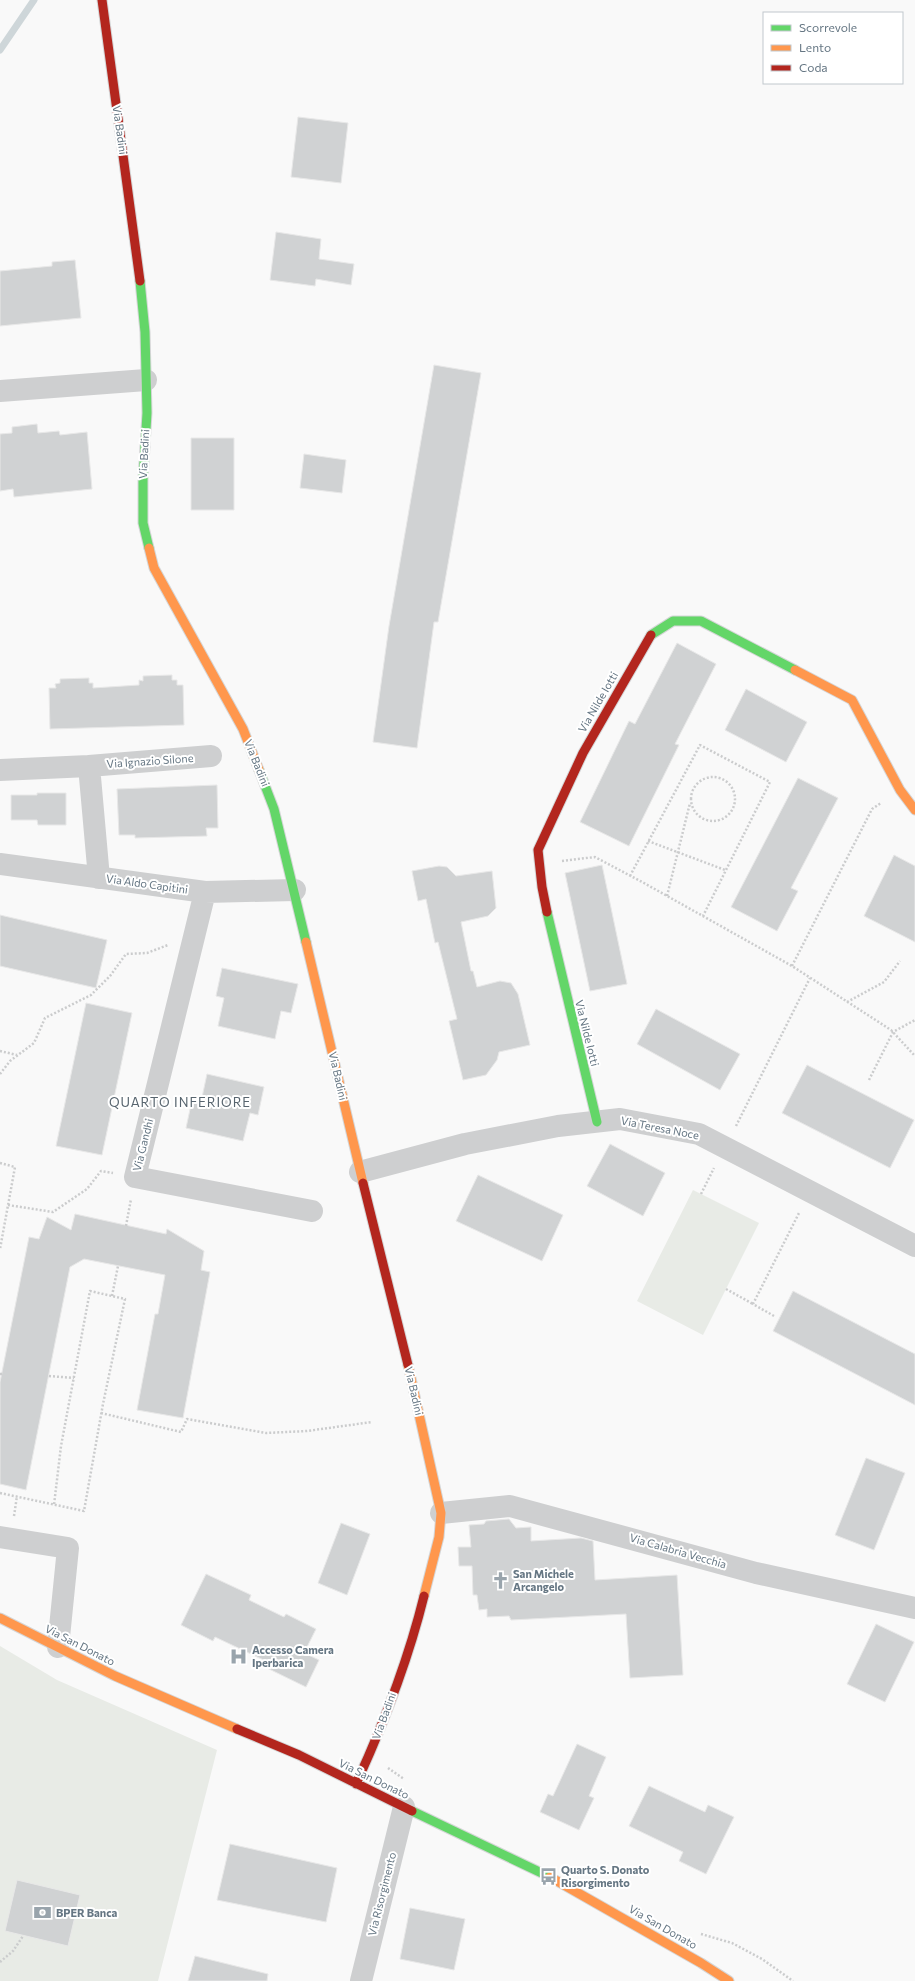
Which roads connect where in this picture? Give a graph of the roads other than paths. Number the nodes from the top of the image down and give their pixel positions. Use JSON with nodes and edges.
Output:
{"nodes":[{"id":1,"x":102,"y":0,"type":"edge"},
{"id":2,"x":146,"y":380,"type":"junction"},
{"id":3,"x":0,"y":391,"type":"edge"},
{"id":4,"x":211,"y":756,"type":"dead end"},
{"id":5,"x":89,"y":766,"type":"junction"},
{"id":6,"x":0,"y":770,"type":"edge"},
{"id":7,"x":915,"y":810,"type":"edge"},
{"id":8,"x":0,"y":864,"type":"edge"},
{"id":9,"x":99,"y":878,"type":"junction"},
{"id":10,"x":295,"y":890,"type":"junction"},
{"id":11,"x":205,"y":892,"type":"junction"},
{"id":12,"x":597,"y":1122,"type":"junction"},
{"id":13,"x":360,"y":1172,"type":"junction"},
{"id":14,"x":312,"y":1211,"type":"dead end"},
{"id":15,"x":915,"y":1246,"type":"edge"},
{"id":16,"x":441,"y":1513,"type":"junction"},
{"id":17,"x":0,"y":1537,"type":"edge"},
{"id":18,"x":915,"y":1608,"type":"edge"},
{"id":19,"x":0,"y":1618,"type":"edge"},
{"id":20,"x":58,"y":1647,"type":"junction"},
{"id":21,"x":356,"y":1784,"type":"junction"},
{"id":22,"x":404,"y":1807,"type":"junction"},
{"id":23,"x":362,"y":1981,"type":"edge"},
{"id":24,"x":729,"y":1981,"type":"edge"}],
"edges":[{"from":1,"to":2,"type":"street","name":"Via Badini"},
{"from":2,"to":3,"type":"street"},
{"from":2,"to":10,"type":"street","name":"Via Badini"},
{"from":4,"to":5,"type":"street","name":"Via Ignazio Silone"},
{"from":5,"to":6,"type":"street","name":"Via Ignazio Silone"},
{"from":5,"to":9,"type":"street"},
{"from":7,"to":12,"type":"street","name":"Via Nilde Iotti"},
{"from":8,"to":9,"type":"street","name":"Via Aldo Capitini"},
{"from":9,"to":11,"type":"street","name":"Via Aldo Capitini"},
{"from":10,"to":11,"type":"street","name":"Via Aldo Capitini"},
{"from":10,"to":13,"type":"street","name":"Via Badini"},
{"from":11,"to":14,"type":"street","name":"Via Gandhi"},
{"from":12,"to":13,"type":"street","name":"Via Teresa Noce"},
{"from":12,"to":15,"type":"street","name":"Via Teresa Noce"},
{"from":13,"to":16,"type":"street","name":"Via Badini"},
{"from":16,"to":18,"type":"street","name":"Via Calabria Vecchia"},
{"from":16,"to":21,"type":"street","name":"Via Badini"},
{"from":17,"to":20,"type":"street"},
{"from":19,"to":20,"type":"street","name":"Via San Donato"},
{"from":20,"to":21,"type":"street","name":"Via San Donato"},
{"from":21,"to":22,"type":"street","name":"Via San Donato"},
{"from":22,"to":23,"type":"street","name":"Via Risorgimento"},
{"from":22,"to":24,"type":"street","name":"Via San Donato"}]}
